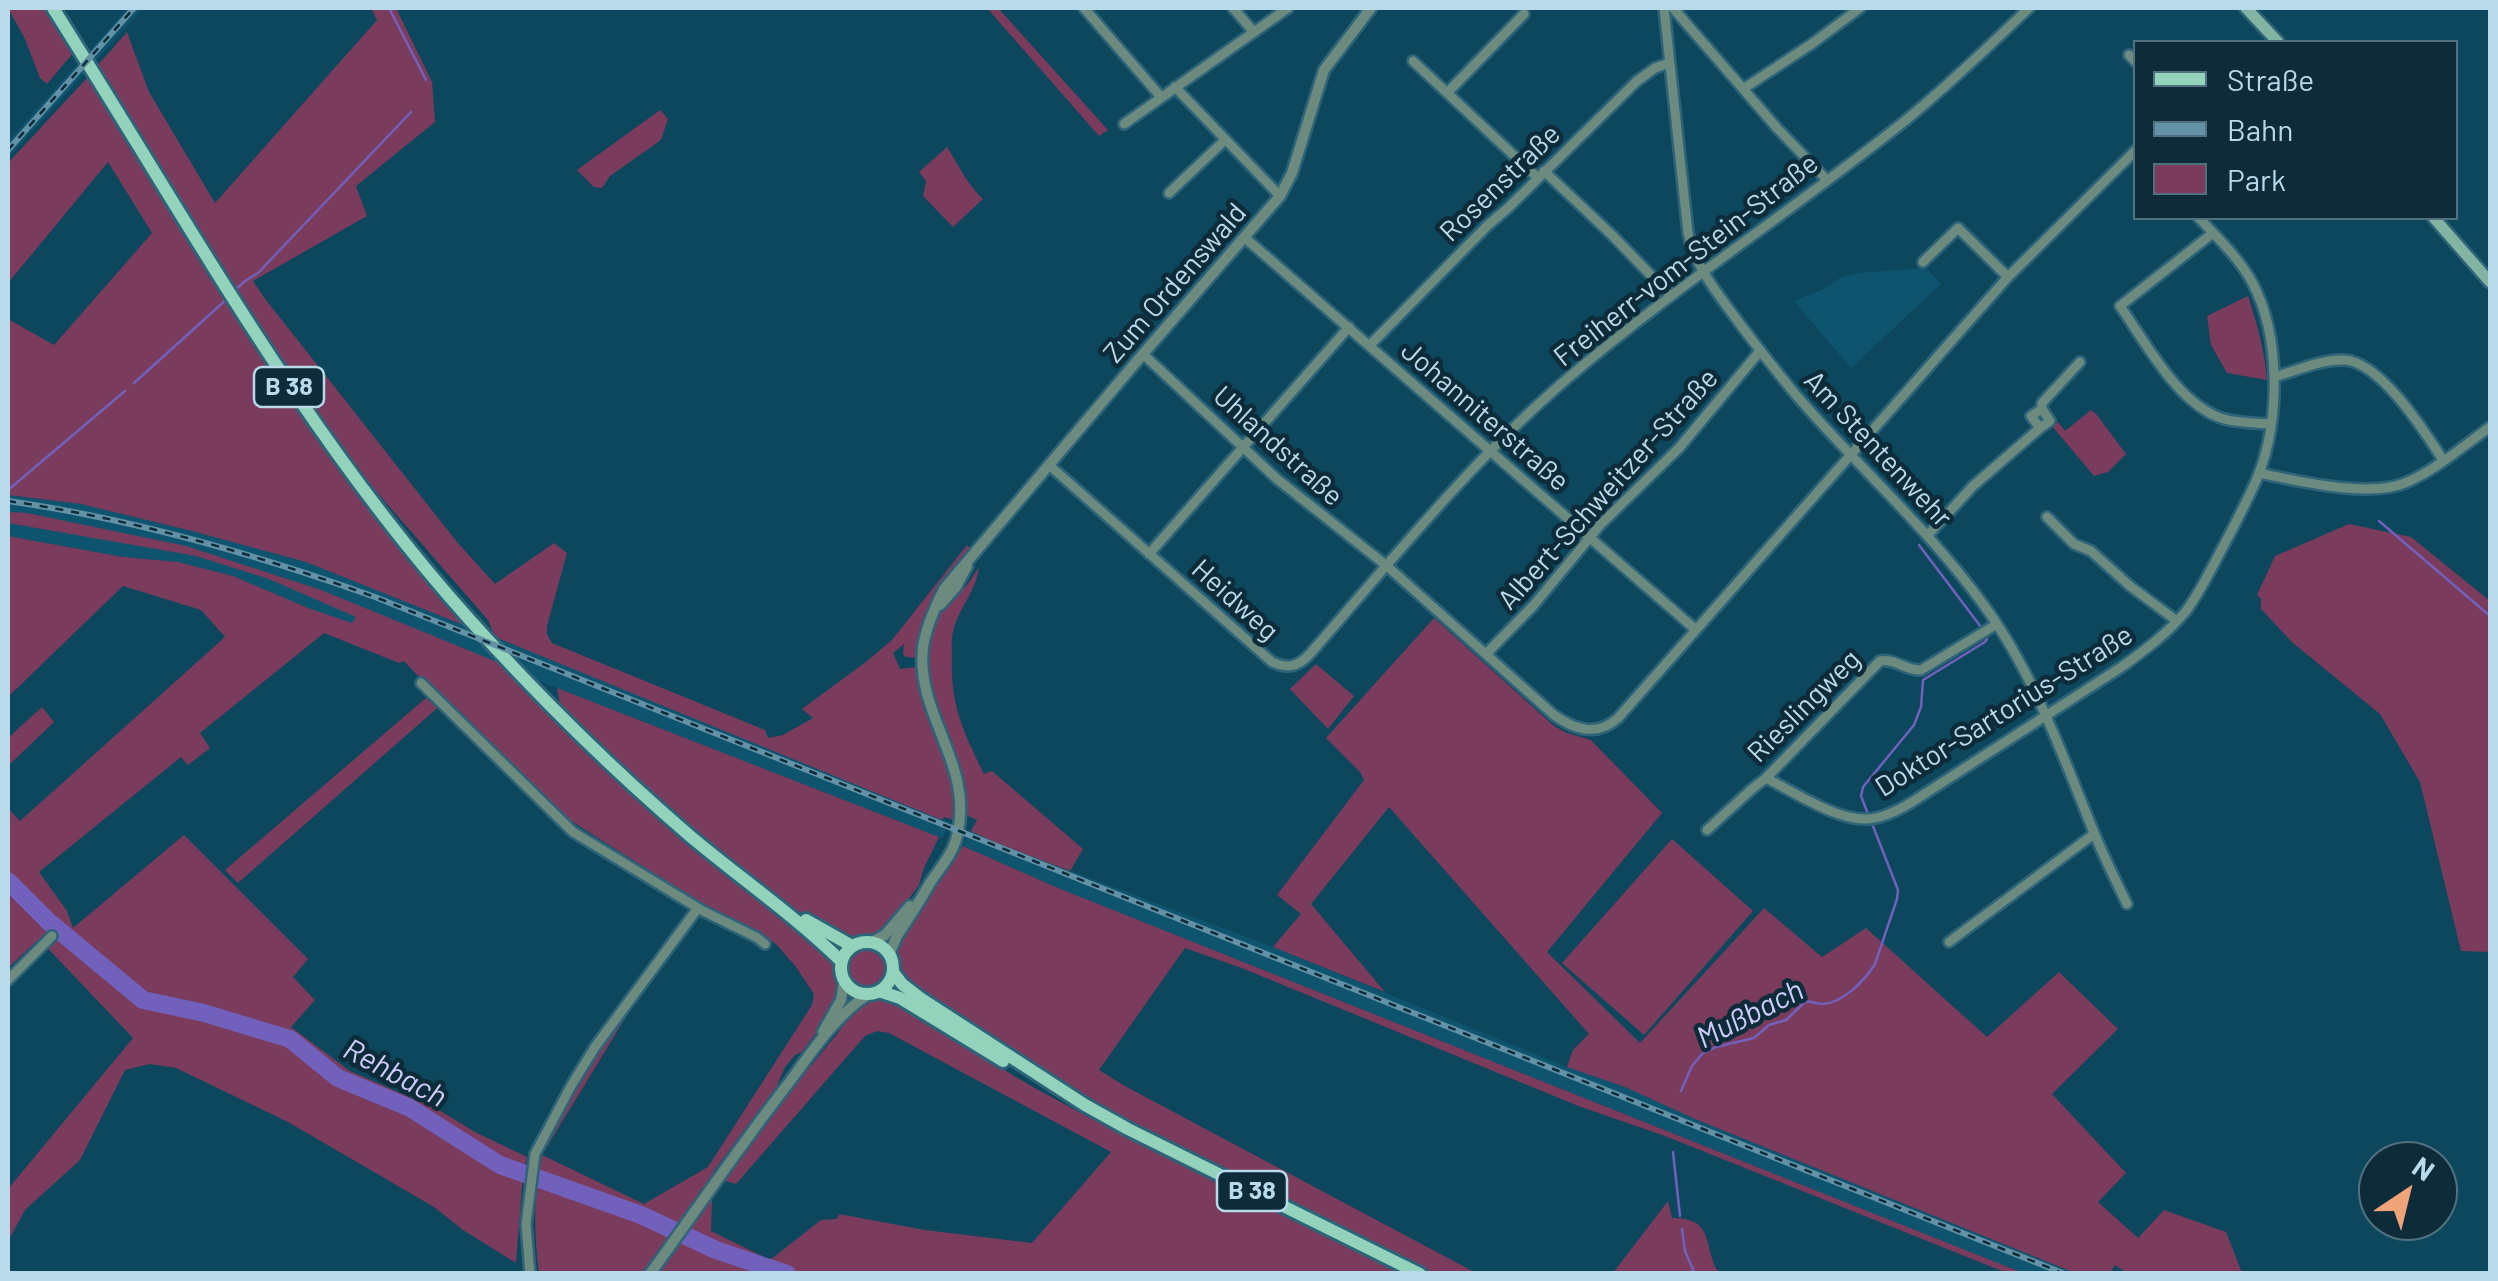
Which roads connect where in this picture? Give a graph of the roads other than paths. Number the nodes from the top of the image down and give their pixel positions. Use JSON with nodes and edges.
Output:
{"nodes":[{"id":1,"x":53,"y":8,"type":"edge"},
{"id":2,"x":1084,"y":8,"type":"edge"},
{"id":3,"x":1233,"y":8,"type":"edge"},
{"id":4,"x":1288,"y":8,"type":"edge"},
{"id":5,"x":1371,"y":8,"type":"edge"},
{"id":6,"x":1664,"y":8,"type":"edge"},
{"id":7,"x":1674,"y":8,"type":"edge"},
{"id":8,"x":1860,"y":8,"type":"edge"},
{"id":9,"x":2029,"y":8,"type":"edge"},
{"id":10,"x":2246,"y":8,"type":"edge"},
{"id":11,"x":1524,"y":14,"type":"dead end"},
{"id":12,"x":1253,"y":32,"type":"junction"},
{"id":13,"x":2276,"y":40,"type":"edge"},
{"id":14,"x":1413,"y":61,"type":"dead end"},
{"id":15,"x":1669,"y":63,"type":"junction"},
{"id":16,"x":1175,"y":87,"type":"junction"},
{"id":17,"x":1743,"y":89,"type":"junction"},
{"id":18,"x":1447,"y":93,"type":"junction"},
{"id":19,"x":1161,"y":97,"type":"junction"},
{"id":20,"x":1124,"y":124,"type":"dead end"},
{"id":21,"x":1225,"y":140,"type":"junction"},
{"id":22,"x":2133,"y":152,"type":"edge"},
{"id":23,"x":1541,"y":175,"type":"junction"},
{"id":24,"x":1827,"y":180,"type":"junction"},
{"id":25,"x":1169,"y":193,"type":"dead end"},
{"id":26,"x":1280,"y":196,"type":"junction"},
{"id":27,"x":2200,"y":220,"type":"edge"},
{"id":28,"x":2436,"y":220,"type":"edge"},
{"id":29,"x":2214,"y":233,"type":"junction"},
{"id":30,"x":1244,"y":237,"type":"junction"},
{"id":31,"x":1923,"y":262,"type":"dead end"},
{"id":32,"x":1703,"y":272,"type":"junction"},
{"id":33,"x":2008,"y":277,"type":"junction"},
{"id":34,"x":2490,"y":282,"type":"edge"},
{"id":35,"x":1671,"y":296,"type":"junction"},
{"id":36,"x":1349,"y":326,"type":"junction"},
{"id":37,"x":1370,"y":345,"type":"junction"},
{"id":38,"x":1760,"y":351,"type":"junction"},
{"id":39,"x":1143,"y":354,"type":"junction"},
{"id":40,"x":2080,"y":362,"type":"dead end"},
{"id":41,"x":2274,"y":378,"type":"junction"},
{"id":42,"x":2271,"y":424,"type":"junction"},
{"id":43,"x":2490,"y":428,"type":"edge"},
{"id":44,"x":1243,"y":448,"type":"junction"},
{"id":45,"x":1491,"y":451,"type":"junction"},
{"id":46,"x":1851,"y":453,"type":"junction"},
{"id":47,"x":2443,"y":460,"type":"junction"},
{"id":48,"x":1049,"y":465,"type":"junction"},
{"id":49,"x":2259,"y":473,"type":"junction"},
{"id":50,"x":2047,"y":517,"type":"dead end"},
{"id":51,"x":1928,"y":535,"type":"junction"},
{"id":52,"x":1588,"y":538,"type":"junction"},
{"id":53,"x":1149,"y":554,"type":"junction"},
{"id":54,"x":1387,"y":566,"type":"junction"},
{"id":55,"x":2176,"y":621,"type":"junction"},
{"id":56,"x":1997,"y":624,"type":"junction"},
{"id":57,"x":1695,"y":629,"type":"junction"},
{"id":58,"x":1486,"y":654,"type":"junction"},
{"id":59,"x":421,"y":683,"type":"dead end"},
{"id":60,"x":2046,"y":717,"type":"junction"},
{"id":61,"x":1766,"y":778,"type":"junction"},
{"id":62,"x":1707,"y":830,"type":"dead end"},
{"id":63,"x":2094,"y":834,"type":"junction"},
{"id":64,"x":931,"y":883,"type":"junction"},
{"id":65,"x":774,"y":900,"type":"junction"},
{"id":66,"x":2127,"y":904,"type":"dead end"},
{"id":67,"x":698,"y":908,"type":"junction"},
{"id":68,"x":52,"y":936,"type":"dead end"},
{"id":69,"x":872,"y":942,"type":"junction"},
{"id":70,"x":1949,"y":942,"type":"dead end"},
{"id":71,"x":765,"y":944,"type":"dead end"},
{"id":72,"x":852,"y":946,"type":"junction"},
{"id":73,"x":841,"y":961,"type":"junction"},
{"id":74,"x":892,"y":965,"type":"junction"},
{"id":75,"x":8,"y":980,"type":"edge"},
{"id":76,"x":844,"y":982,"type":"junction"},
{"id":77,"x":874,"y":993,"type":"junction"},
{"id":78,"x":813,"y":1050,"type":"junction"},
{"id":79,"x":1085,"y":1105,"type":"junction"},
{"id":80,"x":530,"y":1274,"type":"edge"},
{"id":81,"x":650,"y":1274,"type":"edge"},
{"id":82,"x":1420,"y":1274,"type":"edge"}],
"edges":[{"from":1,"to":65,"type":"main road","number":"B 38"},
{"from":2,"to":19,"type":"street"},
{"from":3,"to":12,"type":"street"},
{"from":4,"to":12,"type":"street"},
{"from":5,"to":26,"type":"street","name":"Zum Ordenswald"},
{"from":6,"to":15,"type":"street","name":"Am Stentenwehr"},
{"from":7,"to":17,"type":"street"},
{"from":8,"to":17,"type":"street"},
{"from":9,"to":24,"type":"street","name":"Freiherr-vom-Stein-Straße"},
{"from":10,"to":13,"type":"main road"},
{"from":11,"to":18,"type":"street"},
{"from":12,"to":16,"type":"street"},
{"from":14,"to":18,"type":"street"},
{"from":15,"to":23,"type":"street","name":"Rosenstraße"},
{"from":15,"to":32,"type":"street","name":"Am Stentenwehr"},
{"from":16,"to":19,"type":"street"},
{"from":16,"to":21,"type":"street"},
{"from":17,"to":24,"type":"street"},
{"from":18,"to":23,"type":"street"},
{"from":19,"to":20,"type":"street"},
{"from":21,"to":25,"type":"street"},
{"from":21,"to":26,"type":"street"},
{"from":22,"to":33,"type":"street"},
{"from":23,"to":35,"type":"street"},
{"from":23,"to":37,"type":"street","name":"Rosenstraße"},
{"from":24,"to":32,"type":"street","name":"Freiherr-vom-Stein-Straße"},
{"from":26,"to":30,"type":"street","name":"Zum Ordenswald"},
{"from":27,"to":29,"type":"street","name":"Doktor-Sartorius-Straße"},
{"from":28,"to":34,"type":"main road"},
{"from":29,"to":41,"type":"street","name":"Doktor-Sartorius-Straße"},
{"from":29,"to":42,"type":"street"},
{"from":30,"to":36,"type":"street","name":"Johanniterstraße"},
{"from":30,"to":39,"type":"street","name":"Zum Ordenswald"},
{"from":31,"to":33,"type":"street"},
{"from":32,"to":35,"type":"street","name":"Freiherr-vom-Stein-Straße"},
{"from":32,"to":38,"type":"street","name":"Am Stentenwehr"},
{"from":33,"to":46,"type":"street"},
{"from":35,"to":45,"type":"street","name":"Freiherr-vom-Stein-Straße"},
{"from":36,"to":37,"type":"street","name":"Johanniterstraße"},
{"from":36,"to":44,"type":"street"},
{"from":37,"to":45,"type":"street","name":"Johanniterstraße"},
{"from":38,"to":46,"type":"street","name":"Am Stentenwehr"},
{"from":38,"to":52,"type":"street","name":"Albert-Schweitzer-Straße"},
{"from":39,"to":44,"type":"street","name":"Uhlandstraße"},
{"from":39,"to":48,"type":"street","name":"Zum Ordenswald"},
{"from":40,"to":51,"type":"street"},
{"from":41,"to":42,"type":"street","name":"Doktor-Sartorius-Straße"},
{"from":41,"to":47,"type":"street"},
{"from":42,"to":49,"type":"street","name":"Doktor-Sartorius-Straße"},
{"from":43,"to":47,"type":"street"},
{"from":44,"to":53,"type":"street"},
{"from":44,"to":54,"type":"street","name":"Uhlandstraße"},
{"from":45,"to":52,"type":"street","name":"Johanniterstraße"},
{"from":45,"to":54,"type":"street","name":"Freiherr-vom-Stein-Straße"},
{"from":46,"to":51,"type":"street","name":"Am Stentenwehr"},
{"from":46,"to":57,"type":"street"},
{"from":47,"to":49,"type":"street"},
{"from":48,"to":53,"type":"street","name":"Heidweg"},
{"from":48,"to":64,"type":"street","name":"Zum Ordenswald"},
{"from":49,"to":55,"type":"street","name":"Doktor-Sartorius-Straße"},
{"from":50,"to":55,"type":"street"},
{"from":51,"to":56,"type":"street","name":"Am Stentenwehr"},
{"from":52,"to":57,"type":"street","name":"Johanniterstraße"},
{"from":52,"to":58,"type":"street","name":"Albert-Schweitzer-Straße"},
{"from":53,"to":54,"type":"street","name":"Heidweg"},
{"from":54,"to":58,"type":"street","name":"Uhlandstraße"},
{"from":55,"to":60,"type":"street","name":"Doktor-Sartorius-Straße"},
{"from":56,"to":60,"type":"street","name":"Am Stentenwehr"},
{"from":56,"to":61,"type":"street","name":"Rieslingweg"},
{"from":57,"to":58,"type":"street","name":"Uhlandstraße"},
{"from":59,"to":67,"type":"street"},
{"from":60,"to":61,"type":"street","name":"Doktor-Sartorius-Straße"},
{"from":60,"to":63,"type":"street","name":"Am Stentenwehr"},
{"from":61,"to":62,"type":"street","name":"Rieslingweg"},
{"from":63,"to":66,"type":"street","name":"Am Stentenwehr"},
{"from":63,"to":70,"type":"street"},
{"from":64,"to":69,"type":"street","name":"Zum Ordenswald"},
{"from":64,"to":74,"type":"street","name":"Zum Ordenswald"},
{"from":65,"to":72,"type":"main road","number":"B 38"},
{"from":65,"to":73,"type":"main road","number":"B 38"},
{"from":67,"to":71,"type":"street"},
{"from":67,"to":80,"type":"street"},
{"from":68,"to":75,"type":"street"},
{"from":69,"to":72,"type":"main road"},
{"from":69,"to":74,"type":"main road"},
{"from":72,"to":73,"type":"main road"},
{"from":73,"to":76,"type":"main road"},
{"from":74,"to":77,"type":"main road"},
{"from":74,"to":79,"type":"main road","number":"B 38"},
{"from":76,"to":77,"type":"main road"},
{"from":76,"to":78,"type":"street"},
{"from":77,"to":78,"type":"street"},
{"from":77,"to":79,"type":"main road","number":"B 38"},
{"from":78,"to":81,"type":"street"},
{"from":79,"to":82,"type":"main road","number":"B 38"}]}
